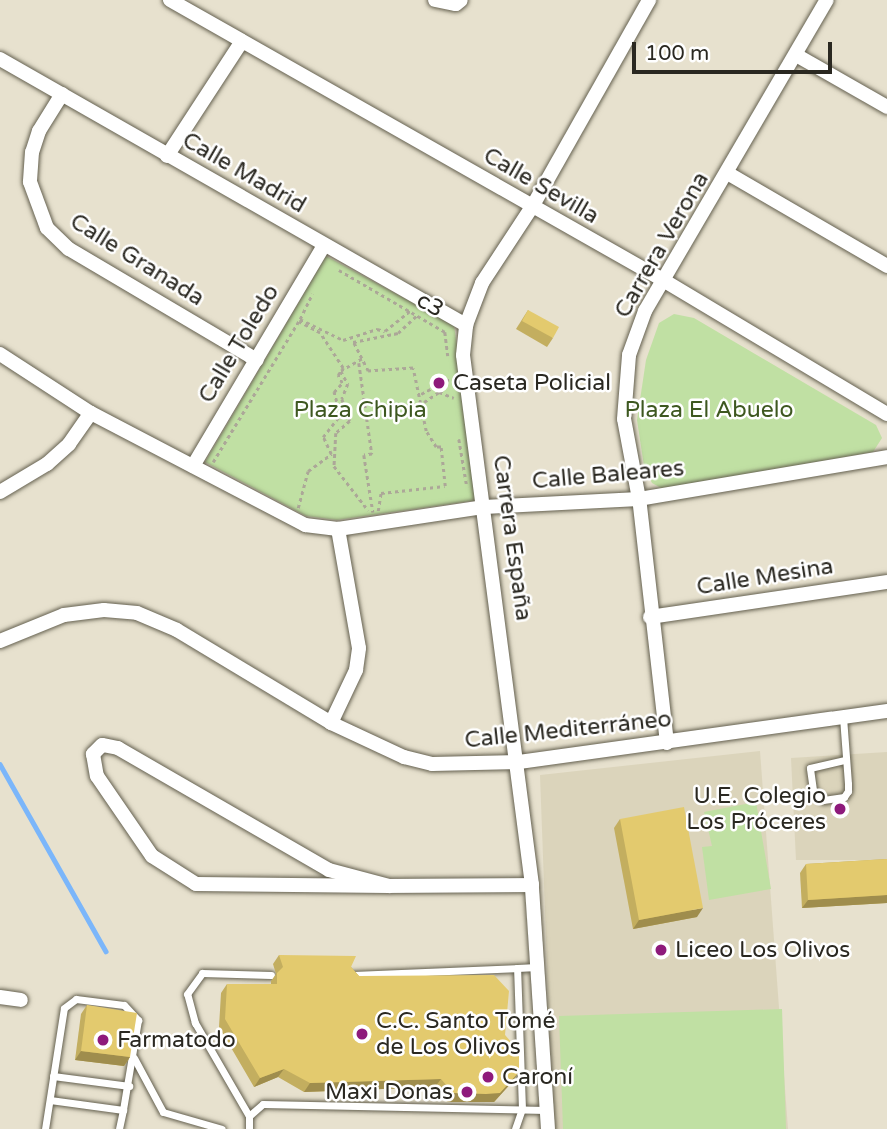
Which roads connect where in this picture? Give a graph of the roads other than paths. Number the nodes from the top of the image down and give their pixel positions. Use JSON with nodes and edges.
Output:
{"nodes":[{"id":1,"x":170,"y":0,"type":"edge"},
{"id":2,"x":435,"y":0,"type":"edge"},
{"id":3,"x":461,"y":0,"type":"edge"},
{"id":4,"x":649,"y":0,"type":"edge"},
{"id":5,"x":827,"y":0,"type":"edge"},
{"id":6,"x":242,"y":41,"type":"junction"},
{"id":7,"x":796,"y":55,"type":"junction"},
{"id":8,"x":0,"y":59,"type":"edge"},
{"id":9,"x":62,"y":94,"type":"junction"},
{"id":10,"x":887,"y":107,"type":"edge"},
{"id":11,"x":167,"y":156,"type":"junction"},
{"id":12,"x":729,"y":174,"type":"junction"},
{"id":13,"x":531,"y":207,"type":"junction"},
{"id":14,"x":324,"y":245,"type":"junction"},
{"id":15,"x":887,"y":266,"type":"edge"},
{"id":16,"x":663,"y":280,"type":"junction"},
{"id":17,"x":466,"y":325,"type":"junction"},
{"id":18,"x":0,"y":354,"type":"edge"},
{"id":19,"x":257,"y":360,"type":"junction"},
{"id":20,"x":91,"y":414,"type":"junction"},
{"id":21,"x":887,"y":414,"type":"edge"},
{"id":22,"x":887,"y":457,"type":"edge"},
{"id":23,"x":193,"y":466,"type":"junction"},
{"id":24,"x":0,"y":492,"type":"edge"},
{"id":25,"x":639,"y":499,"type":"junction"},
{"id":26,"x":484,"y":507,"type":"junction"},
{"id":27,"x":338,"y":529,"type":"junction"},
{"id":28,"x":887,"y":582,"type":"edge"},
{"id":29,"x":650,"y":617,"type":"junction"},
{"id":30,"x":0,"y":641,"type":"edge"},
{"id":31,"x":887,"y":711,"type":"edge"},
{"id":32,"x":843,"y":717,"type":"junction"},
{"id":33,"x":331,"y":723,"type":"junction"},
{"id":34,"x":667,"y":743,"type":"junction"},
{"id":35,"x":846,"y":760,"type":"junction"},
{"id":36,"x":519,"y":762,"type":"junction"},
{"id":37,"x":532,"y":885,"type":"junction"},
{"id":38,"x":389,"y":886,"type":"junction"},
{"id":39,"x":537,"y":967,"type":"junction"},
{"id":40,"x":517,"y":968,"type":"junction"},
{"id":41,"x":271,"y":975,"type":"dead end"},
{"id":42,"x":351,"y":975,"type":"edge"},
{"id":43,"x":0,"y":997,"type":"edge"},
{"id":44,"x":21,"y":1000,"type":"dead end"},
{"id":45,"x":134,"y":1058,"type":"junction"},
{"id":46,"x":53,"y":1076,"type":"junction"},
{"id":47,"x":129,"y":1086,"type":"junction"},
{"id":48,"x":50,"y":1100,"type":"junction"},
{"id":49,"x":522,"y":1109,"type":"junction"},
{"id":50,"x":547,"y":1110,"type":"junction"},
{"id":51,"x":123,"y":1111,"type":"junction"},
{"id":52,"x":249,"y":1116,"type":"junction"},
{"id":53,"x":46,"y":1129,"type":"edge"},
{"id":54,"x":119,"y":1129,"type":"edge"},
{"id":55,"x":222,"y":1129,"type":"edge"},
{"id":56,"x":249,"y":1129,"type":"edge"},
{"id":57,"x":515,"y":1129,"type":"edge"},
{"id":58,"x":548,"y":1129,"type":"edge"}],
"edges":[{"from":1,"to":6,"type":"street","name":"Calle Sevilla"},
{"from":2,"to":3,"type":"street"},
{"from":4,"to":13,"type":"street","name":"Carrera España"},
{"from":5,"to":7,"type":"street","name":"Carrera Verona"},
{"from":6,"to":11,"type":"street"},
{"from":6,"to":13,"type":"street","name":"Calle Sevilla"},
{"from":7,"to":10,"type":"street"},
{"from":7,"to":12,"type":"street","name":"Carrera Verona"},
{"from":8,"to":9,"type":"street","name":"Calle Madrid"},
{"from":9,"to":11,"type":"street","name":"Calle Madrid"},
{"from":9,"to":19,"type":"street","name":"Calle Granada"},
{"from":11,"to":14,"type":"street","name":"Calle Madrid"},
{"from":12,"to":15,"type":"street"},
{"from":12,"to":16,"type":"street","name":"Carrera Verona"},
{"from":13,"to":16,"type":"street","name":"Calle Sevilla"},
{"from":13,"to":17,"type":"street","name":"Carrera España"},
{"from":14,"to":17,"type":"street","name":"Calle Madrid"},
{"from":14,"to":19,"type":"street","name":"Calle Toledo"},
{"from":16,"to":21,"type":"street","name":"Calle Sevilla"},
{"from":16,"to":25,"type":"street","name":"Carrera Verona"},
{"from":17,"to":26,"type":"street","name":"Carrera España"},
{"from":18,"to":20,"type":"street","name":"Calle Baleares"},
{"from":19,"to":23,"type":"street","name":"Calle Toledo"},
{"from":20,"to":23,"type":"street","name":"Calle Baleares"},
{"from":20,"to":24,"type":"street"},
{"from":22,"to":25,"type":"street","name":"Calle Baleares"},
{"from":23,"to":27,"type":"street","name":"Calle Baleares"},
{"from":25,"to":26,"type":"street","name":"Calle Baleares"},
{"from":25,"to":29,"type":"street","name":"Carrera Verona"},
{"from":26,"to":27,"type":"street","name":"Calle Baleares"},
{"from":26,"to":36,"type":"street","name":"Carrera España"},
{"from":27,"to":33,"type":"street"},
{"from":28,"to":29,"type":"street","name":"Calle Mesina"},
{"from":29,"to":34,"type":"street","name":"Carrera Verona"},
{"from":30,"to":33,"type":"street","name":"Calle Mediterráneo"},
{"from":31,"to":32,"type":"street","name":"Calle Mediterráneo"},
{"from":32,"to":34,"type":"street","name":"Calle Mediterráneo"},
{"from":32,"to":35,"type":"lane"},
{"from":33,"to":36,"type":"street","name":"Calle Mediterráneo"},
{"from":34,"to":36,"type":"street","name":"Calle Mediterráneo"},
{"from":35,"to":35,"type":"lane"},
{"from":36,"to":37,"type":"street","name":"Carrera España"},
{"from":37,"to":38,"type":"street"},
{"from":37,"to":39,"type":"street","name":"Carrera España"},
{"from":38,"to":38,"type":"street"},
{"from":39,"to":40,"type":"lane"},
{"from":39,"to":50,"type":"street","name":"Carrera España"},
{"from":40,"to":42,"type":"lane"},
{"from":40,"to":49,"type":"lane"},
{"from":41,"to":52,"type":"lane"},
{"from":43,"to":44,"type":"street"},
{"from":45,"to":46,"type":"lane"},
{"from":45,"to":47,"type":"lane"},
{"from":45,"to":55,"type":"lane"},
{"from":46,"to":47,"type":"lane"},
{"from":46,"to":48,"type":"lane"},
{"from":47,"to":51,"type":"lane"},
{"from":48,"to":51,"type":"lane"},
{"from":48,"to":53,"type":"lane"},
{"from":49,"to":50,"type":"lane"},
{"from":49,"to":52,"type":"lane"},
{"from":49,"to":57,"type":"lane"},
{"from":50,"to":58,"type":"street","name":"Carrera España"},
{"from":51,"to":54,"type":"lane"},
{"from":52,"to":56,"type":"lane"}]}
